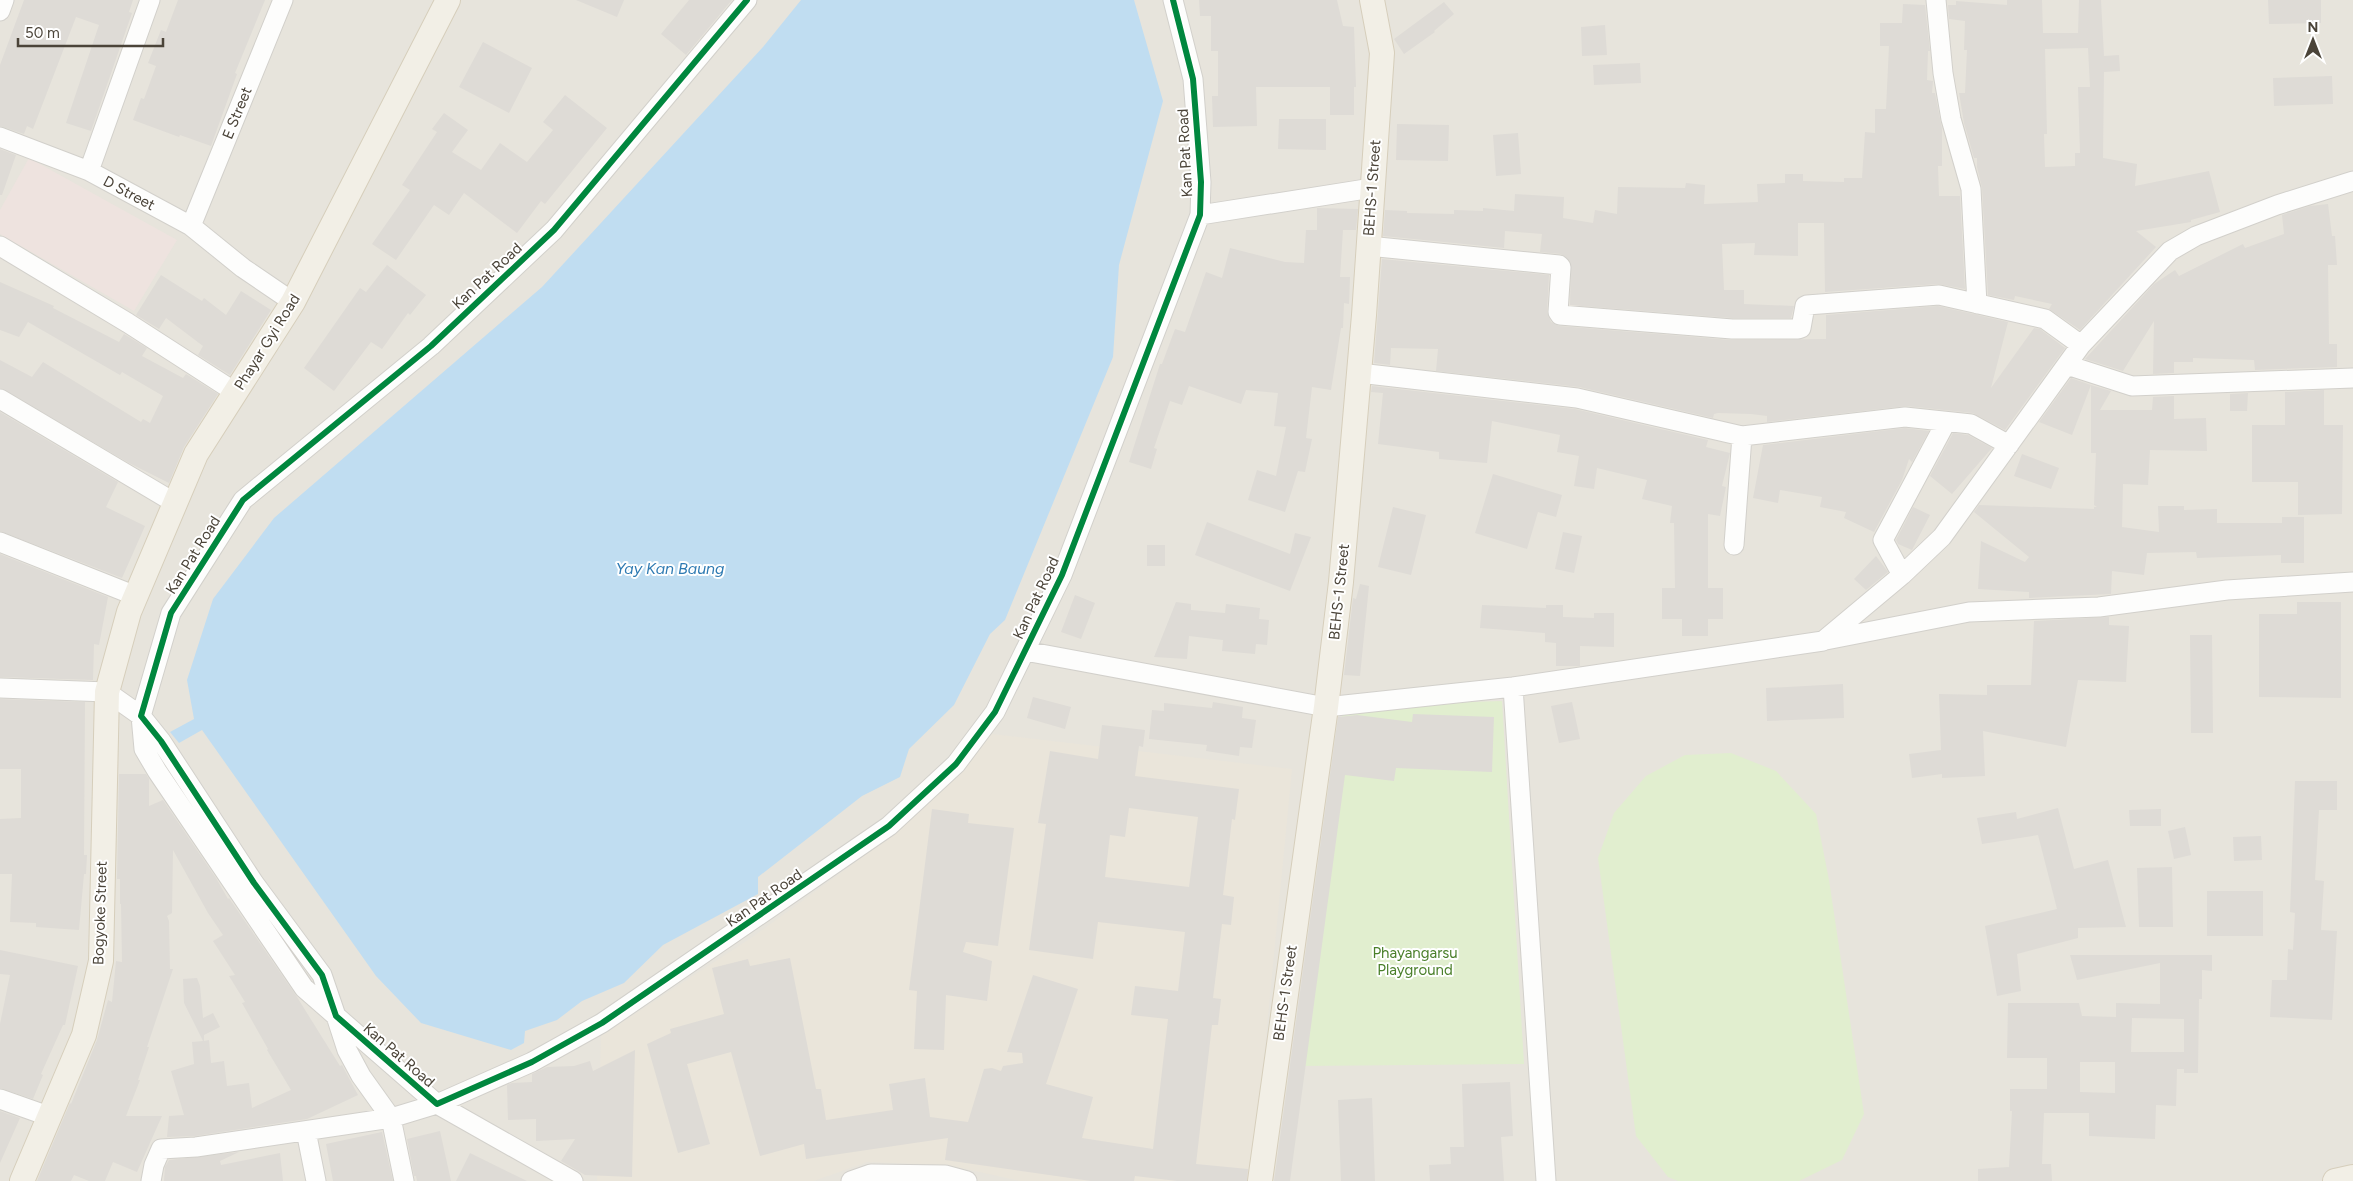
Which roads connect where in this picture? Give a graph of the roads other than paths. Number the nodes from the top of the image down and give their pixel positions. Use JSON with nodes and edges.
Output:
{"nodes":[{"id":1,"x":4,"y":0,"type":"edge"},
{"id":2,"x":150,"y":0,"type":"edge"},
{"id":3,"x":283,"y":0,"type":"edge"},
{"id":4,"x":448,"y":0,"type":"edge"},
{"id":5,"x":747,"y":0,"type":"edge"},
{"id":6,"x":1173,"y":0,"type":"edge"},
{"id":7,"x":1372,"y":0,"type":"edge"},
{"id":8,"x":1936,"y":0,"type":"edge"},
{"id":9,"x":0,"y":11,"type":"edge"},
{"id":10,"x":0,"y":137,"type":"edge"},
{"id":11,"x":89,"y":171,"type":"junction"},
{"id":12,"x":2353,"y":181,"type":"edge"},
{"id":13,"x":1372,"y":188,"type":"junction"},
{"id":14,"x":1200,"y":215,"type":"junction"},
{"id":15,"x":191,"y":226,"type":"junction"},
{"id":16,"x":0,"y":246,"type":"edge"},
{"id":17,"x":1368,"y":246,"type":"junction"},
{"id":18,"x":293,"y":302,"type":"junction"},
{"id":19,"x":1978,"y":304,"type":"junction"},
{"id":20,"x":2081,"y":345,"type":"junction"},
{"id":21,"x":2067,"y":365,"type":"junction"},
{"id":22,"x":1359,"y":373,"type":"junction"},
{"id":23,"x":2353,"y":378,"type":"edge"},
{"id":24,"x":235,"y":392,"type":"junction"},
{"id":25,"x":0,"y":399,"type":"edge"},
{"id":26,"x":1946,"y":422,"type":"junction"},
{"id":27,"x":1742,"y":436,"type":"junction"},
{"id":28,"x":2009,"y":445,"type":"junction"},
{"id":29,"x":176,"y":503,"type":"junction"},
{"id":30,"x":0,"y":542,"type":"edge"},
{"id":31,"x":1734,"y":545,"type":"dead end"},
{"id":32,"x":1902,"y":575,"type":"junction"},
{"id":33,"x":2353,"y":582,"type":"edge"},
{"id":34,"x":136,"y":596,"type":"junction"},
{"id":35,"x":1823,"y":641,"type":"junction"},
{"id":36,"x":1025,"y":651,"type":"junction"},
{"id":37,"x":1513,"y":687,"type":"junction"},
{"id":38,"x":0,"y":688,"type":"edge"},
{"id":39,"x":107,"y":692,"type":"junction"},
{"id":40,"x":1326,"y":708,"type":"junction"},
{"id":41,"x":141,"y":716,"type":"junction"},
{"id":42,"x":336,"y":1016,"type":"junction"},
{"id":43,"x":0,"y":1099,"type":"edge"},
{"id":44,"x":437,"y":1104,"type":"junction"},
{"id":45,"x":51,"y":1117,"type":"junction"},
{"id":46,"x":391,"y":1118,"type":"junction"},
{"id":47,"x":306,"y":1131,"type":"junction"},
{"id":48,"x":2353,"y":1177,"type":"edge"},
{"id":49,"x":22,"y":1181,"type":"edge"},
{"id":50,"x":151,"y":1181,"type":"edge"},
{"id":51,"x":316,"y":1181,"type":"edge"},
{"id":52,"x":404,"y":1181,"type":"edge"},
{"id":53,"x":573,"y":1181,"type":"edge"},
{"id":54,"x":851,"y":1181,"type":"edge"},
{"id":55,"x":968,"y":1181,"type":"edge"},
{"id":56,"x":1260,"y":1181,"type":"edge"},
{"id":57,"x":1546,"y":1181,"type":"edge"},
{"id":58,"x":2335,"y":1181,"type":"edge"}],
"edges":[{"from":1,"to":9,"type":"street"},
{"from":2,"to":11,"type":"street","name":"D Street"},
{"from":3,"to":15,"type":"street","name":"E Street"},
{"from":4,"to":18,"type":"main road","name":"Phayar Gyi Road"},
{"from":5,"to":41,"type":"street","name":"Kan Pat Road"},
{"from":6,"to":14,"type":"street","name":"Kan Pat Road"},
{"from":7,"to":13,"type":"main road","name":"BEHS-1 Street"},
{"from":8,"to":19,"type":"street"},
{"from":10,"to":11,"type":"street"},
{"from":11,"to":15,"type":"street","name":"D Street"},
{"from":12,"to":20,"type":"street"},
{"from":13,"to":14,"type":"street"},
{"from":13,"to":17,"type":"main road","name":"BEHS-1 Street"},
{"from":14,"to":36,"type":"street","name":"Kan Pat Road"},
{"from":15,"to":18,"type":"street","name":"D Street"},
{"from":16,"to":24,"type":"street"},
{"from":17,"to":19,"type":"street"},
{"from":17,"to":22,"type":"main road","name":"BEHS-1 Street"},
{"from":18,"to":24,"type":"main road","name":"Phayar Gyi Road"},
{"from":19,"to":20,"type":"street"},
{"from":20,"to":21,"type":"street"},
{"from":21,"to":23,"type":"street"},
{"from":21,"to":28,"type":"street"},
{"from":22,"to":27,"type":"street"},
{"from":22,"to":40,"type":"main road","name":"BEHS-1 Street"},
{"from":24,"to":29,"type":"main road","name":"Phayar Gyi Road"},
{"from":25,"to":29,"type":"street"},
{"from":26,"to":27,"type":"street"},
{"from":26,"to":28,"type":"street"},
{"from":26,"to":32,"type":"street"},
{"from":27,"to":31,"type":"street"},
{"from":28,"to":32,"type":"street"},
{"from":29,"to":34,"type":"main road","name":"Phayar Gyi Road"},
{"from":30,"to":34,"type":"street"},
{"from":32,"to":35,"type":"street"},
{"from":33,"to":35,"type":"street"},
{"from":34,"to":39,"type":"main road","name":"Phayar Gyi Road"},
{"from":35,"to":37,"type":"street"},
{"from":36,"to":40,"type":"street"},
{"from":36,"to":44,"type":"street","name":"Kan Pat Road"},
{"from":37,"to":40,"type":"street"},
{"from":37,"to":57,"type":"street"},
{"from":38,"to":39,"type":"street"},
{"from":39,"to":41,"type":"street"},
{"from":39,"to":45,"type":"main road","name":"Bogyoke Street"},
{"from":40,"to":56,"type":"main road","name":"BEHS-1 Street"},
{"from":41,"to":42,"type":"street"},
{"from":42,"to":44,"type":"street","name":"Kan Pat Road"},
{"from":42,"to":46,"type":"street"},
{"from":43,"to":45,"type":"street"},
{"from":44,"to":46,"type":"street"},
{"from":44,"to":53,"type":"street"},
{"from":45,"to":49,"type":"main road","name":"Bogyoke Street"},
{"from":46,"to":47,"type":"street"},
{"from":46,"to":52,"type":"street"},
{"from":47,"to":50,"type":"street"},
{"from":47,"to":51,"type":"street"},
{"from":48,"to":58,"type":"main road"},
{"from":54,"to":55,"type":"street"}]}
